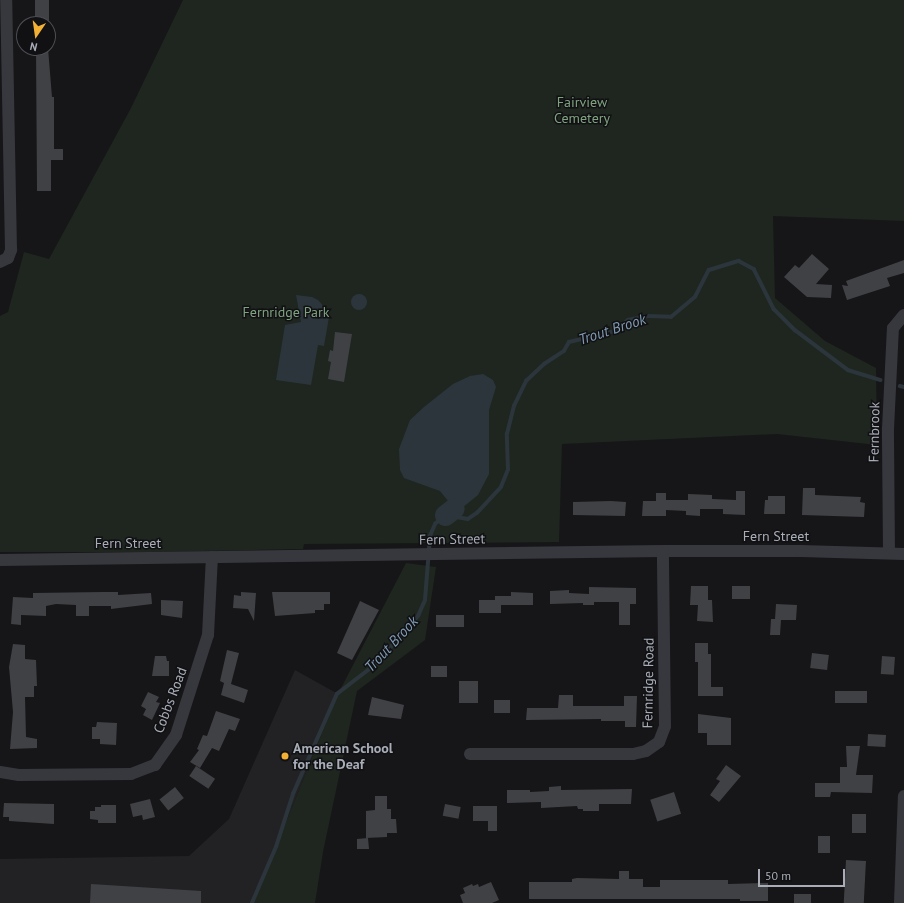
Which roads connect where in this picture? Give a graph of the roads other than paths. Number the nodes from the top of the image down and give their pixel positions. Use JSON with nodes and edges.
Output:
{"nodes":[{"id":1,"x":6,"y":0,"type":"edge"},
{"id":2,"x":4,"y":260,"type":"edge"},
{"id":3,"x":904,"y":315,"type":"edge"},
{"id":4,"x":663,"y":552,"type":"junction"},
{"id":5,"x":889,"y":553,"type":"junction"},
{"id":6,"x":904,"y":554,"type":"edge"},
{"id":7,"x":212,"y":557,"type":"junction"},
{"id":8,"x":0,"y":560,"type":"edge"},
{"id":9,"x":470,"y":754,"type":"dead end"},
{"id":10,"x":0,"y":772,"type":"edge"},
{"id":11,"x":904,"y":796,"type":"edge"},
{"id":12,"x":900,"y":903,"type":"edge"}],
"edges":[{"from":1,"to":2,"type":"street"},
{"from":3,"to":5,"type":"street","name":"Fernbrook"},
{"from":4,"to":5,"type":"street","name":"Fern Street"},
{"from":4,"to":7,"type":"street","name":"Fern Street"},
{"from":4,"to":9,"type":"street","name":"Fernridge Road"},
{"from":5,"to":6,"type":"street","name":"Fern Street"},
{"from":7,"to":8,"type":"street","name":"Fern Street"},
{"from":7,"to":10,"type":"street","name":"Cobbs Road"},
{"from":11,"to":12,"type":"street"}]}
